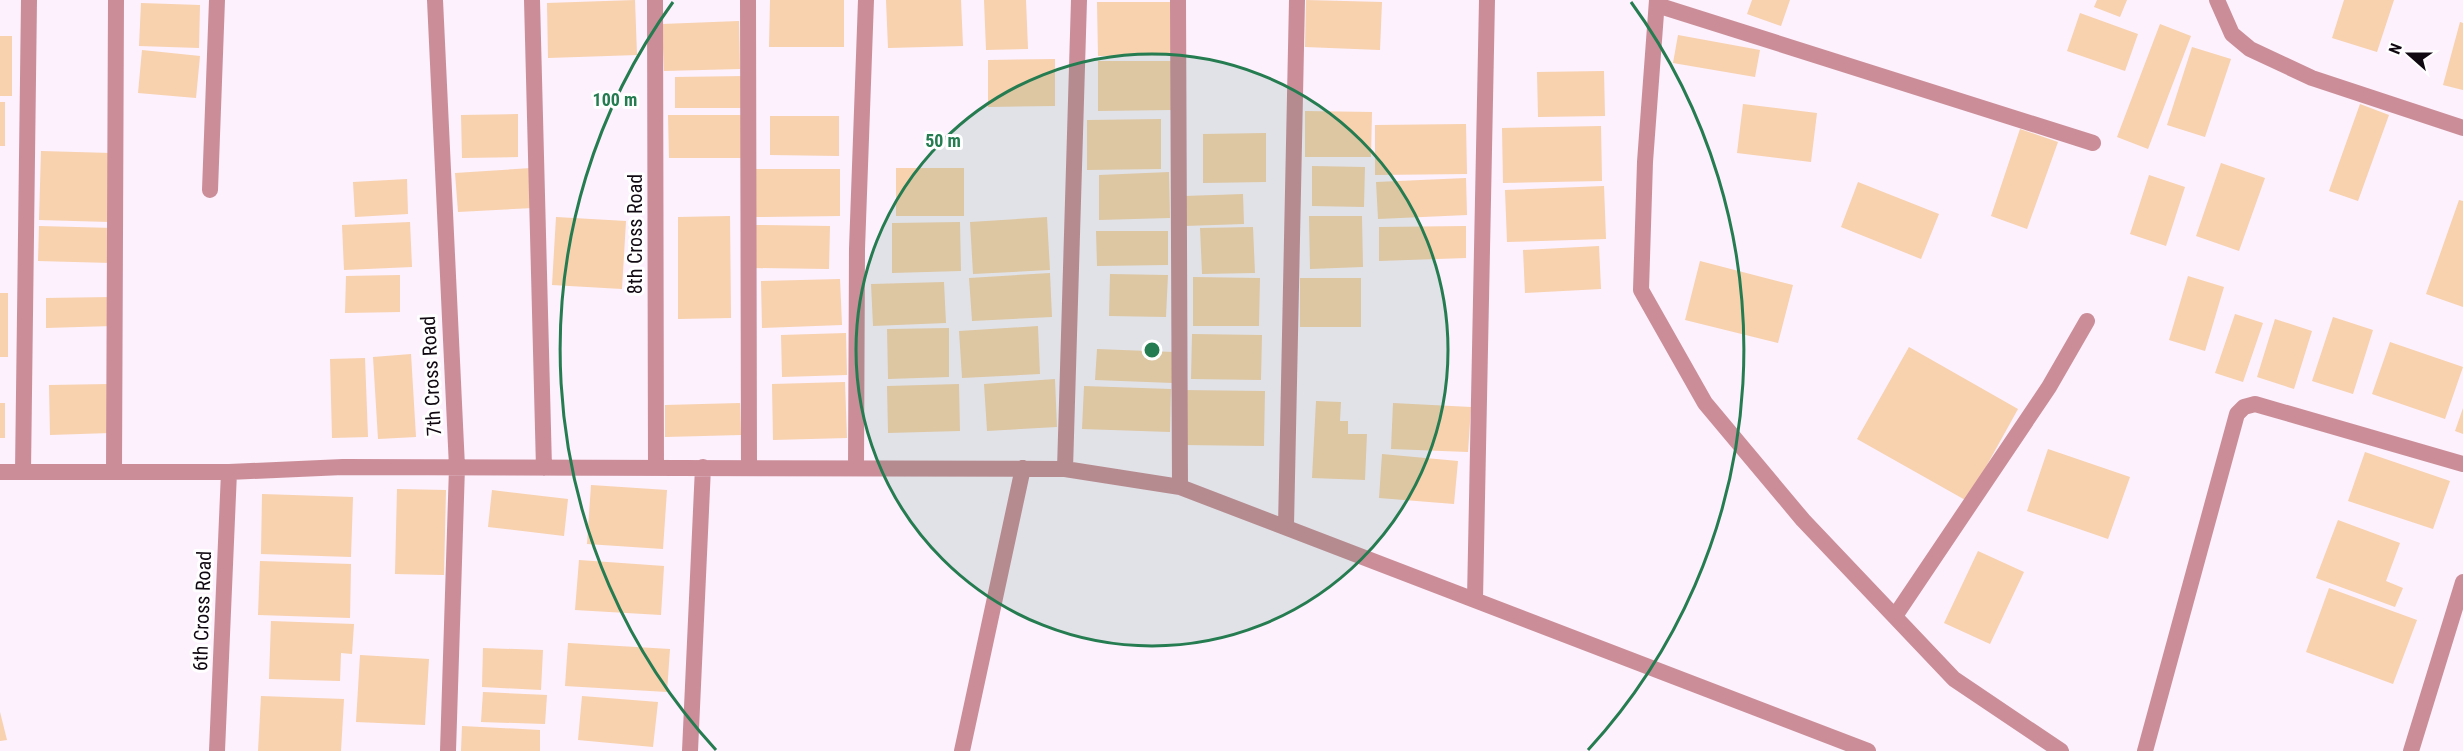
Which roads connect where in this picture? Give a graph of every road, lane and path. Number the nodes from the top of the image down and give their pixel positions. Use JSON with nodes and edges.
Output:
{"nodes":[{"id":1,"x":29,"y":0,"type":"edge"},
{"id":2,"x":116,"y":0,"type":"edge"},
{"id":3,"x":217,"y":0,"type":"edge"},
{"id":4,"x":435,"y":0,"type":"edge"},
{"id":5,"x":532,"y":0,"type":"edge"},
{"id":6,"x":655,"y":0,"type":"edge"},
{"id":7,"x":748,"y":0,"type":"edge"},
{"id":8,"x":866,"y":0,"type":"edge"},
{"id":9,"x":1079,"y":0,"type":"edge"},
{"id":10,"x":1178,"y":0,"type":"edge"},
{"id":11,"x":1297,"y":0,"type":"edge"},
{"id":12,"x":1487,"y":0,"type":"edge"},
{"id":13,"x":2217,"y":0,"type":"edge"},
{"id":14,"x":1657,"y":3,"type":"edge"},
{"id":15,"x":2463,"y":128,"type":"edge"},
{"id":16,"x":2093,"y":142,"type":"dead end"},
{"id":17,"x":210,"y":190,"type":"dead end"},
{"id":18,"x":2087,"y":321,"type":"dead end"},
{"id":19,"x":2463,"y":464,"type":"edge"},
{"id":20,"x":457,"y":467,"type":"junction"},
{"id":21,"x":749,"y":467,"type":"junction"},
{"id":22,"x":544,"y":468,"type":"junction"},
{"id":23,"x":656,"y":468,"type":"junction"},
{"id":24,"x":703,"y":468,"type":"junction"},
{"id":25,"x":856,"y":468,"type":"junction"},
{"id":26,"x":1023,"y":468,"type":"junction"},
{"id":27,"x":1065,"y":469,"type":"junction"},
{"id":28,"x":114,"y":471,"type":"junction"},
{"id":29,"x":0,"y":472,"type":"edge"},
{"id":30,"x":23,"y":472,"type":"junction"},
{"id":31,"x":229,"y":472,"type":"junction"},
{"id":32,"x":1179,"y":487,"type":"junction"},
{"id":33,"x":1286,"y":526,"type":"junction"},
{"id":34,"x":2463,"y":582,"type":"edge"},
{"id":35,"x":1475,"y":599,"type":"junction"},
{"id":36,"x":1895,"y":616,"type":"junction"},
{"id":37,"x":217,"y":751,"type":"edge"},
{"id":38,"x":448,"y":751,"type":"edge"},
{"id":39,"x":690,"y":751,"type":"edge"},
{"id":40,"x":962,"y":751,"type":"edge"},
{"id":41,"x":1868,"y":751,"type":"edge"},
{"id":42,"x":2061,"y":751,"type":"edge"},
{"id":43,"x":2145,"y":751,"type":"edge"},
{"id":44,"x":2411,"y":751,"type":"edge"}],
"edges":[{"from":1,"to":30,"type":"street"},
{"from":2,"to":28,"type":"street"},
{"from":3,"to":17,"type":"street"},
{"from":4,"to":20,"type":"street","name":"7th Cross Road"},
{"from":5,"to":22,"type":"street"},
{"from":6,"to":23,"type":"street","name":"8th Cross Road"},
{"from":7,"to":21,"type":"street"},
{"from":8,"to":25,"type":"street"},
{"from":9,"to":27,"type":"street"},
{"from":10,"to":32,"type":"street"},
{"from":11,"to":33,"type":"street"},
{"from":12,"to":35,"type":"street"},
{"from":13,"to":15,"type":"street"},
{"from":14,"to":16,"type":"street"},
{"from":14,"to":36,"type":"street"},
{"from":18,"to":36,"type":"street"},
{"from":19,"to":43,"type":"street"},
{"from":20,"to":22,"type":"street"},
{"from":20,"to":31,"type":"street"},
{"from":20,"to":38,"type":"street","name":"7th Cross Road"},
{"from":21,"to":24,"type":"street"},
{"from":21,"to":25,"type":"street"},
{"from":22,"to":23,"type":"street"},
{"from":23,"to":24,"type":"street"},
{"from":24,"to":39,"type":"street"},
{"from":25,"to":26,"type":"street"},
{"from":26,"to":27,"type":"street"},
{"from":26,"to":40,"type":"street"},
{"from":27,"to":32,"type":"street"},
{"from":28,"to":30,"type":"street"},
{"from":28,"to":31,"type":"street"},
{"from":29,"to":30,"type":"street"},
{"from":31,"to":37,"type":"street","name":"6th Cross Road"},
{"from":32,"to":33,"type":"street"},
{"from":33,"to":35,"type":"street"},
{"from":34,"to":44,"type":"street"},
{"from":35,"to":41,"type":"street"},
{"from":36,"to":42,"type":"street"}]}
